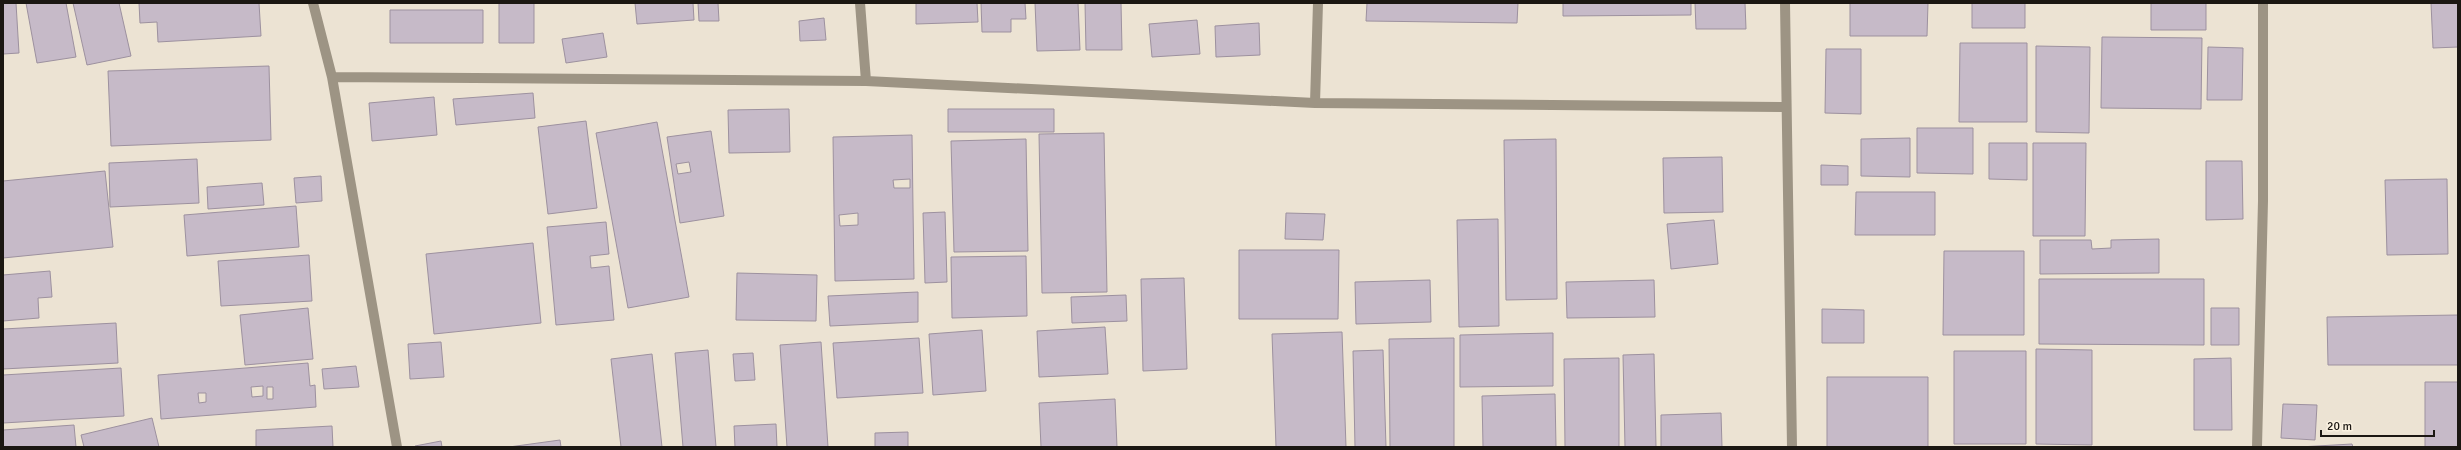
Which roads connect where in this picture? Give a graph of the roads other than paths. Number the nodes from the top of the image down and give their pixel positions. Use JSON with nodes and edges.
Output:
{"nodes":[{"id":1,"x":313,"y":3,"type":"edge"},
{"id":2,"x":860,"y":3,"type":"edge"},
{"id":3,"x":1318,"y":3,"type":"edge"},
{"id":4,"x":1785,"y":3,"type":"edge"},
{"id":5,"x":2263,"y":3,"type":"edge"},
{"id":6,"x":332,"y":77,"type":"junction"},
{"id":7,"x":866,"y":81,"type":"junction"},
{"id":8,"x":1315,"y":103,"type":"junction"},
{"id":9,"x":1786,"y":107,"type":"junction"},
{"id":10,"x":397,"y":447,"type":"edge"},
{"id":11,"x":1792,"y":447,"type":"edge"},
{"id":12,"x":2257,"y":447,"type":"edge"}],
"edges":[{"from":1,"to":6,"type":"street"},
{"from":2,"to":7,"type":"street"},
{"from":3,"to":8,"type":"street"},
{"from":4,"to":9,"type":"street"},
{"from":5,"to":12,"type":"street"},
{"from":6,"to":7,"type":"street"},
{"from":6,"to":10,"type":"street"},
{"from":7,"to":8,"type":"street"},
{"from":8,"to":9,"type":"street"},
{"from":9,"to":11,"type":"street"}]}
